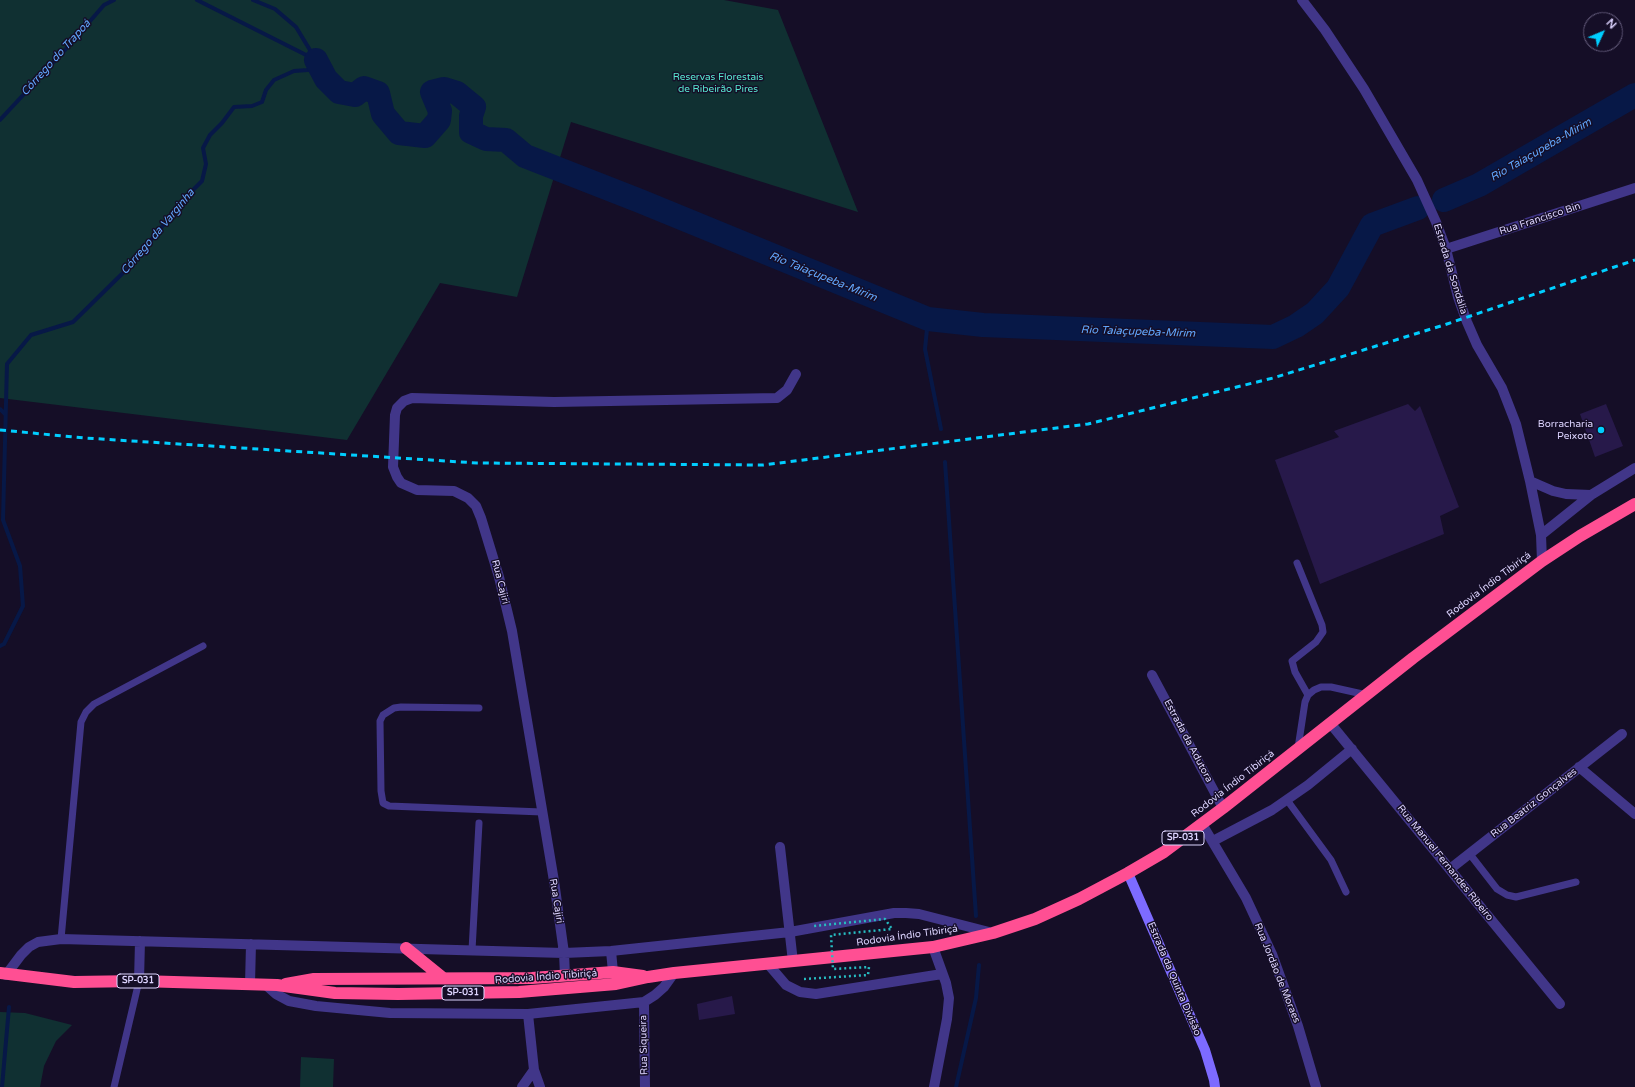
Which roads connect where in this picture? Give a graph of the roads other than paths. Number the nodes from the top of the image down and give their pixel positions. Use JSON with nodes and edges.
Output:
{"nodes":[{"id":1,"x":1302,"y":0,"type":"edge"},
{"id":2,"x":1635,"y":188,"type":"edge"},
{"id":3,"x":1446,"y":249,"type":"junction"},
{"id":4,"x":796,"y":374,"type":"dead end"},
{"id":5,"x":1635,"y":468,"type":"edge"},
{"id":6,"x":1530,"y":481,"type":"junction"},
{"id":7,"x":1591,"y":495,"type":"junction"},
{"id":8,"x":1635,"y":504,"type":"edge"},
{"id":9,"x":1541,"y":535,"type":"junction"},
{"id":10,"x":1542,"y":561,"type":"junction"},
{"id":11,"x":1297,"y":563,"type":"dead end"},
{"id":12,"x":203,"y":646,"type":"dead end"},
{"id":13,"x":1152,"y":675,"type":"dead end"},
{"id":14,"x":1308,"y":695,"type":"junction"},
{"id":15,"x":1367,"y":695,"type":"junction"},
{"id":16,"x":480,"y":708,"type":"dead end"},
{"id":17,"x":1330,"y":723,"type":"junction"},
{"id":18,"x":1622,"y":734,"type":"dead end"},
{"id":19,"x":1298,"y":748,"type":"junction"},
{"id":20,"x":1352,"y":749,"type":"junction"},
{"id":21,"x":1579,"y":767,"type":"junction"},
{"id":22,"x":1287,"y":800,"type":"junction"},
{"id":23,"x":1223,"y":808,"type":"junction"},
{"id":24,"x":542,"y":812,"type":"junction"},
{"id":25,"x":1635,"y":814,"type":"edge"},
{"id":26,"x":478,"y":823,"type":"dead end"},
{"id":27,"x":1202,"y":824,"type":"junction"},
{"id":28,"x":1213,"y":841,"type":"junction"},
{"id":29,"x":780,"y":847,"type":"dead end"},
{"id":30,"x":1469,"y":853,"type":"junction"},
{"id":31,"x":1450,"y":869,"type":"junction"},
{"id":32,"x":1128,"y":874,"type":"junction"},
{"id":33,"x":1576,"y":882,"type":"dead end"},
{"id":34,"x":1346,"y":892,"type":"dead end"},
{"id":35,"x":790,"y":932,"type":"junction"},
{"id":36,"x":993,"y":933,"type":"junction"},
{"id":37,"x":61,"y":940,"type":"junction"},
{"id":38,"x":140,"y":941,"type":"junction"},
{"id":39,"x":251,"y":944,"type":"junction"},
{"id":40,"x":933,"y":947,"type":"junction"},
{"id":41,"x":406,"y":948,"type":"junction"},
{"id":42,"x":472,"y":950,"type":"junction"},
{"id":43,"x":611,"y":951,"type":"junction"},
{"id":44,"x":564,"y":953,"type":"junction"},
{"id":45,"x":793,"y":962,"type":"junction"},
{"id":46,"x":768,"y":964,"type":"junction"},
{"id":47,"x":613,"y":972,"type":"junction"},
{"id":48,"x":674,"y":973,"type":"junction"},
{"id":49,"x":3,"y":974,"type":"edge"},
{"id":50,"x":942,"y":974,"type":"junction"},
{"id":51,"x":566,"y":976,"type":"junction"},
{"id":52,"x":648,"y":977,"type":"junction"},
{"id":53,"x":443,"y":978,"type":"junction"},
{"id":54,"x":139,"y":981,"type":"junction"},
{"id":55,"x":250,"y":984,"type":"junction"},
{"id":56,"x":272,"y":985,"type":"junction"},
{"id":57,"x":644,"y":1002,"type":"junction"},
{"id":58,"x":1560,"y":1004,"type":"dead end"},
{"id":59,"x":528,"y":1014,"type":"junction"},
{"id":60,"x":534,"y":1070,"type":"junction"},
{"id":61,"x":114,"y":1087,"type":"edge"},
{"id":62,"x":522,"y":1087,"type":"edge"},
{"id":63,"x":540,"y":1087,"type":"edge"},
{"id":64,"x":645,"y":1087,"type":"edge"},
{"id":65,"x":934,"y":1087,"type":"edge"},
{"id":66,"x":1215,"y":1087,"type":"edge"},
{"id":67,"x":1316,"y":1087,"type":"edge"}],
"edges":[{"from":1,"to":3,"type":"street","name":"Estrada da Sondália"},
{"from":2,"to":3,"type":"street","name":"Rua Francisco Bin"},
{"from":3,"to":6,"type":"street","name":"Estrada da Sondália"},
{"from":4,"to":24,"type":"street","name":"Rua Cajiri"},
{"from":5,"to":7,"type":"street"},
{"from":6,"to":7,"type":"street"},
{"from":6,"to":9,"type":"street","name":"Estrada da Sondália"},
{"from":7,"to":9,"type":"street"},
{"from":8,"to":10,"type":"highway","name":"Rodovia Índio Tibiriçá","number":"SP-031"},
{"from":9,"to":10,"type":"street","name":"Estrada da Sondália"},
{"from":10,"to":15,"type":"highway","name":"Rodovia Índio Tibiriçá","number":"SP-031"},
{"from":11,"to":14,"type":"lane"},
{"from":12,"to":37,"type":"lane"},
{"from":13,"to":23,"type":"street","name":"Estrada da Adutora"},
{"from":14,"to":15,"type":"lane"},
{"from":14,"to":19,"type":"lane"},
{"from":15,"to":17,"type":"highway","name":"Rodovia Índio Tibiriçá","number":"SP-031"},
{"from":16,"to":24,"type":"lane"},
{"from":17,"to":19,"type":"highway","name":"Rodovia Índio Tibiriçá","number":"SP-031"},
{"from":17,"to":20,"type":"street","name":"Rua Manuel Fernandes Ribeiro"},
{"from":18,"to":21,"type":"street"},
{"from":19,"to":23,"type":"highway","name":"Rodovia Índio Tibiriçá","number":"SP-031"},
{"from":20,"to":22,"type":"street"},
{"from":20,"to":31,"type":"street","name":"Rua Manuel Fernandes Ribeiro"},
{"from":21,"to":25,"type":"street","name":"Rua Beatriz Gonçalves"},
{"from":21,"to":30,"type":"street","name":"Rua Beatriz Gonçalves"},
{"from":22,"to":28,"type":"street"},
{"from":22,"to":34,"type":"lane"},
{"from":23,"to":27,"type":"highway","name":"Rodovia Índio Tibiriçá","number":"SP-031"},
{"from":24,"to":44,"type":"street","name":"Rua Cajiri"},
{"from":26,"to":42,"type":"lane"},
{"from":27,"to":28,"type":"street","name":"Rua Jordão de Moraes"},
{"from":27,"to":32,"type":"highway","name":"Rodovia Índio Tibiriçá","number":"SP-031"},
{"from":28,"to":67,"type":"street","name":"Rua Jordão de Moraes"},
{"from":29,"to":35,"type":"street"},
{"from":30,"to":31,"type":"street","name":"Rua Beatriz Gonçalves"},
{"from":30,"to":33,"type":"lane"},
{"from":31,"to":58,"type":"street","name":"Rua Manuel Fernandes Ribeiro"},
{"from":32,"to":36,"type":"highway","name":"Rodovia Índio Tibiriçá","number":"SP-031"},
{"from":32,"to":66,"type":"street","name":"Estrada da Quinta Divisão"},
{"from":35,"to":36,"type":"street"},
{"from":35,"to":43,"type":"street"},
{"from":35,"to":45,"type":"street"},
{"from":36,"to":40,"type":"highway","name":"Rodovia Índio Tibiriçá","number":"SP-031"},
{"from":37,"to":38,"type":"street"},
{"from":37,"to":49,"type":"street"},
{"from":38,"to":39,"type":"street"},
{"from":38,"to":54,"type":"street"},
{"from":39,"to":41,"type":"street"},
{"from":39,"to":55,"type":"street"},
{"from":40,"to":45,"type":"highway","name":"Rodovia Índio Tibiriçá","number":"SP-031"},
{"from":40,"to":50,"type":"street"},
{"from":41,"to":42,"type":"street"},
{"from":41,"to":53,"type":"highway"},
{"from":42,"to":44,"type":"street"},
{"from":43,"to":44,"type":"street"},
{"from":43,"to":47,"type":"street"},
{"from":44,"to":51,"type":"street","name":"Rua Cajiri"},
{"from":45,"to":46,"type":"highway","name":"Rodovia Índio Tibiriçá","number":"SP-031"},
{"from":46,"to":48,"type":"highway","name":"Rodovia Índio Tibiriçá","number":"SP-031"},
{"from":46,"to":50,"type":"street"},
{"from":47,"to":51,"type":"highway","name":"Rodovia Índio Tibiriçá","number":"SP-031"},
{"from":47,"to":52,"type":"highway","name":"Rodovia Índio Tibiriçá","number":"SP-031"},
{"from":48,"to":52,"type":"highway","name":"Rodovia Índio Tibiriçá","number":"SP-031"},
{"from":48,"to":57,"type":"street"},
{"from":49,"to":54,"type":"highway","name":"Rodovia Índio Tibiriçá","number":"SP-031"},
{"from":50,"to":65,"type":"street"},
{"from":51,"to":53,"type":"highway","name":"Rodovia Índio Tibiriçá","number":"SP-031"},
{"from":52,"to":56,"type":"highway","name":"Rodovia Índio Tibiriçá","number":"SP-031"},
{"from":53,"to":56,"type":"highway","name":"Rodovia Índio Tibiriçá","number":"SP-031"},
{"from":54,"to":55,"type":"highway","name":"Rodovia Índio Tibiriçá","number":"SP-031"},
{"from":54,"to":61,"type":"lane"},
{"from":55,"to":56,"type":"highway","name":"Rodovia Índio Tibiriçá","number":"SP-031"},
{"from":56,"to":59,"type":"street"},
{"from":57,"to":59,"type":"street"},
{"from":57,"to":64,"type":"street","name":"Rua Siqueira"},
{"from":59,"to":60,"type":"street"},
{"from":60,"to":62,"type":"street"},
{"from":60,"to":63,"type":"street"}]}
